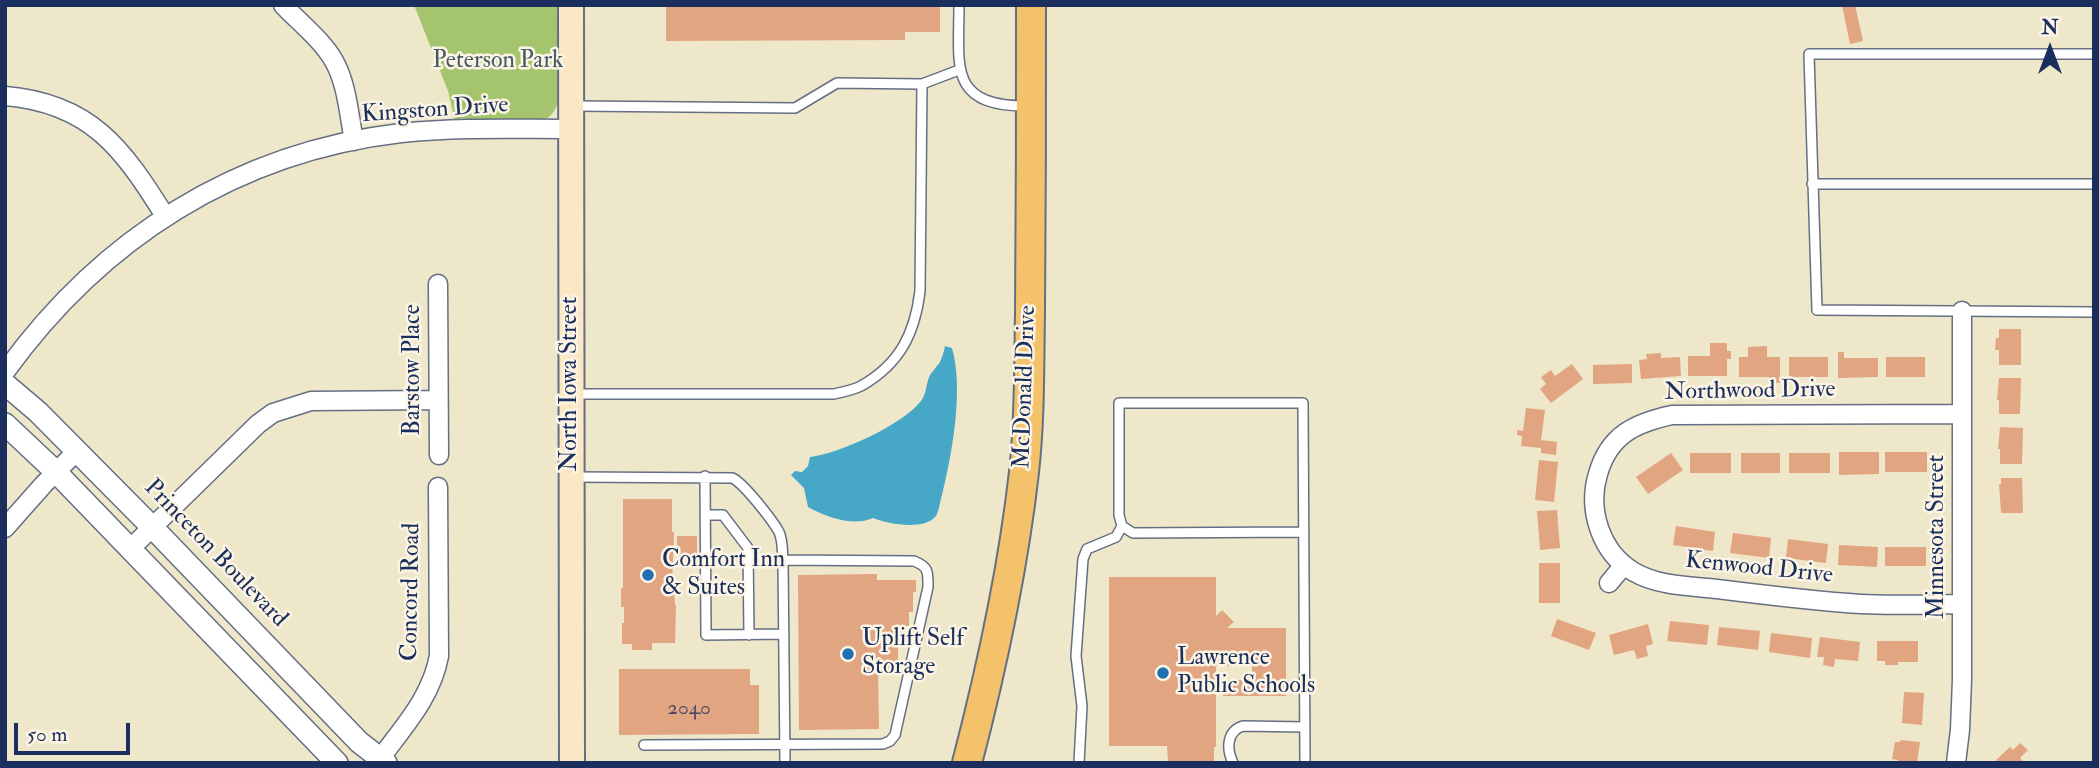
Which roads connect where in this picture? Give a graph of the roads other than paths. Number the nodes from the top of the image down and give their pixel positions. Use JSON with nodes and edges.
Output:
{"nodes":[{"id":1,"x":283,"y":5,"type":"edge"},
{"id":2,"x":571,"y":5,"type":"edge"},
{"id":3,"x":958,"y":5,"type":"edge"},
{"id":4,"x":1031,"y":5,"type":"edge"},
{"id":5,"x":2094,"y":54,"type":"edge"},
{"id":6,"x":959,"y":70,"type":"junction"},
{"id":7,"x":922,"y":84,"type":"junction"},
{"id":8,"x":5,"y":96,"type":"edge"},
{"id":9,"x":1031,"y":106,"type":"junction"},
{"id":10,"x":570,"y":117,"type":"junction"},
{"id":11,"x":354,"y":141,"type":"junction"},
{"id":12,"x":1812,"y":184,"type":"junction"},
{"id":13,"x":2094,"y":184,"type":"edge"},
{"id":14,"x":165,"y":216,"type":"junction"},
{"id":15,"x":438,"y":284,"type":"dead end"},
{"id":16,"x":1962,"y":312,"type":"junction"},
{"id":17,"x":2094,"y":312,"type":"edge"},
{"id":18,"x":5,"y":372,"type":"edge"},
{"id":19,"x":5,"y":384,"type":"edge"},
{"id":20,"x":571,"y":394,"type":"junction"},
{"id":21,"x":438,"y":400,"type":"junction"},
{"id":22,"x":1962,"y":414,"type":"junction"},
{"id":23,"x":5,"y":424,"type":"edge"},
{"id":24,"x":77,"y":451,"type":"junction"},
{"id":25,"x":439,"y":455,"type":"dead end"},
{"id":26,"x":56,"y":472,"type":"junction"},
{"id":27,"x":705,"y":476,"type":"junction"},
{"id":28,"x":571,"y":477,"type":"junction"},
{"id":29,"x":438,"y":487,"type":"dead end"},
{"id":30,"x":1594,"y":505,"type":"joint"},
{"id":31,"x":705,"y":515,"type":"junction"},
{"id":32,"x":1122,"y":526,"type":"junction"},
{"id":33,"x":152,"y":527,"type":"junction"},
{"id":34,"x":5,"y":528,"type":"edge"},
{"id":35,"x":1304,"y":532,"type":"junction"},
{"id":36,"x":130,"y":549,"type":"junction"},
{"id":37,"x":783,"y":560,"type":"junction"},
{"id":38,"x":1624,"y":565,"type":"junction"},
{"id":39,"x":1609,"y":583,"type":"dead end"},
{"id":40,"x":1962,"y":604,"type":"junction"},
{"id":41,"x":784,"y":634,"type":"junction"},
{"id":42,"x":749,"y":635,"type":"junction"},
{"id":43,"x":1305,"y":727,"type":"junction"},
{"id":44,"x":644,"y":745,"type":"dead end"},
{"id":45,"x":785,"y":745,"type":"junction"},
{"id":46,"x":381,"y":761,"type":"edge"},
{"id":47,"x":337,"y":763,"type":"edge"},
{"id":48,"x":572,"y":763,"type":"edge"},
{"id":49,"x":785,"y":763,"type":"edge"},
{"id":50,"x":967,"y":763,"type":"edge"},
{"id":51,"x":1079,"y":763,"type":"edge"},
{"id":52,"x":1233,"y":763,"type":"edge"},
{"id":53,"x":1305,"y":763,"type":"edge"},
{"id":54,"x":1956,"y":763,"type":"edge"}],
"edges":[{"from":1,"to":11,"type":"street"},
{"from":2,"to":10,"type":"main road","name":"North Iowa Street"},
{"from":3,"to":6,"type":"lane"},
{"from":4,"to":9,"type":"highway","name":"McDonald Drive"},
{"from":5,"to":12,"type":"lane"},
{"from":6,"to":7,"type":"lane"},
{"from":6,"to":9,"type":"lane"},
{"from":7,"to":10,"type":"lane"},
{"from":7,"to":20,"type":"lane"},
{"from":8,"to":14,"type":"street"},
{"from":9,"to":50,"type":"highway","name":"McDonald Drive"},
{"from":10,"to":11,"type":"street","name":"Kingston Drive"},
{"from":10,"to":20,"type":"main road","name":"North Iowa Street"},
{"from":11,"to":14,"type":"street","name":"Kingston Drive"},
{"from":12,"to":13,"type":"lane"},
{"from":12,"to":16,"type":"lane"},
{"from":14,"to":18,"type":"street","name":"Kingston Drive"},
{"from":15,"to":21,"type":"street","name":"Barstow Place"},
{"from":16,"to":17,"type":"lane"},
{"from":16,"to":22,"type":"street","name":"Minnesota Street"},
{"from":19,"to":24,"type":"street","name":"Princeton Boulevard"},
{"from":20,"to":28,"type":"main road","name":"North Iowa Street"},
{"from":21,"to":25,"type":"street","name":"Barstow Place"},
{"from":21,"to":33,"type":"street"},
{"from":22,"to":30,"type":"street","name":"Northwood Drive"},
{"from":22,"to":40,"type":"street","name":"Minnesota Street"},
{"from":23,"to":26,"type":"street"},
{"from":24,"to":26,"type":"street"},
{"from":24,"to":33,"type":"street","name":"Princeton Boulevard"},
{"from":26,"to":34,"type":"street"},
{"from":26,"to":36,"type":"street"},
{"from":27,"to":28,"type":"lane"},
{"from":27,"to":31,"type":"lane"},
{"from":27,"to":37,"type":"lane"},
{"from":28,"to":48,"type":"main road","name":"North Iowa Street"},
{"from":29,"to":46,"type":"street","name":"Concord Road"},
{"from":30,"to":38,"type":"street","name":"Kenwood Drive"},
{"from":31,"to":42,"type":"lane"},
{"from":31,"to":42,"type":"lane"},
{"from":32,"to":35,"type":"lane"},
{"from":32,"to":35,"type":"lane"},
{"from":32,"to":51,"type":"lane"},
{"from":33,"to":36,"type":"street"},
{"from":33,"to":46,"type":"street","name":"Princeton Boulevard"},
{"from":35,"to":43,"type":"lane"},
{"from":36,"to":47,"type":"street"},
{"from":37,"to":41,"type":"lane"},
{"from":37,"to":45,"type":"lane"},
{"from":38,"to":39,"type":"street"},
{"from":38,"to":40,"type":"street","name":"Kenwood Drive"},
{"from":40,"to":54,"type":"street","name":"Minnesota Street"},
{"from":41,"to":42,"type":"lane"},
{"from":41,"to":45,"type":"lane"},
{"from":43,"to":52,"type":"lane"},
{"from":43,"to":53,"type":"lane"},
{"from":44,"to":45,"type":"lane"},
{"from":45,"to":49,"type":"lane"}]}
